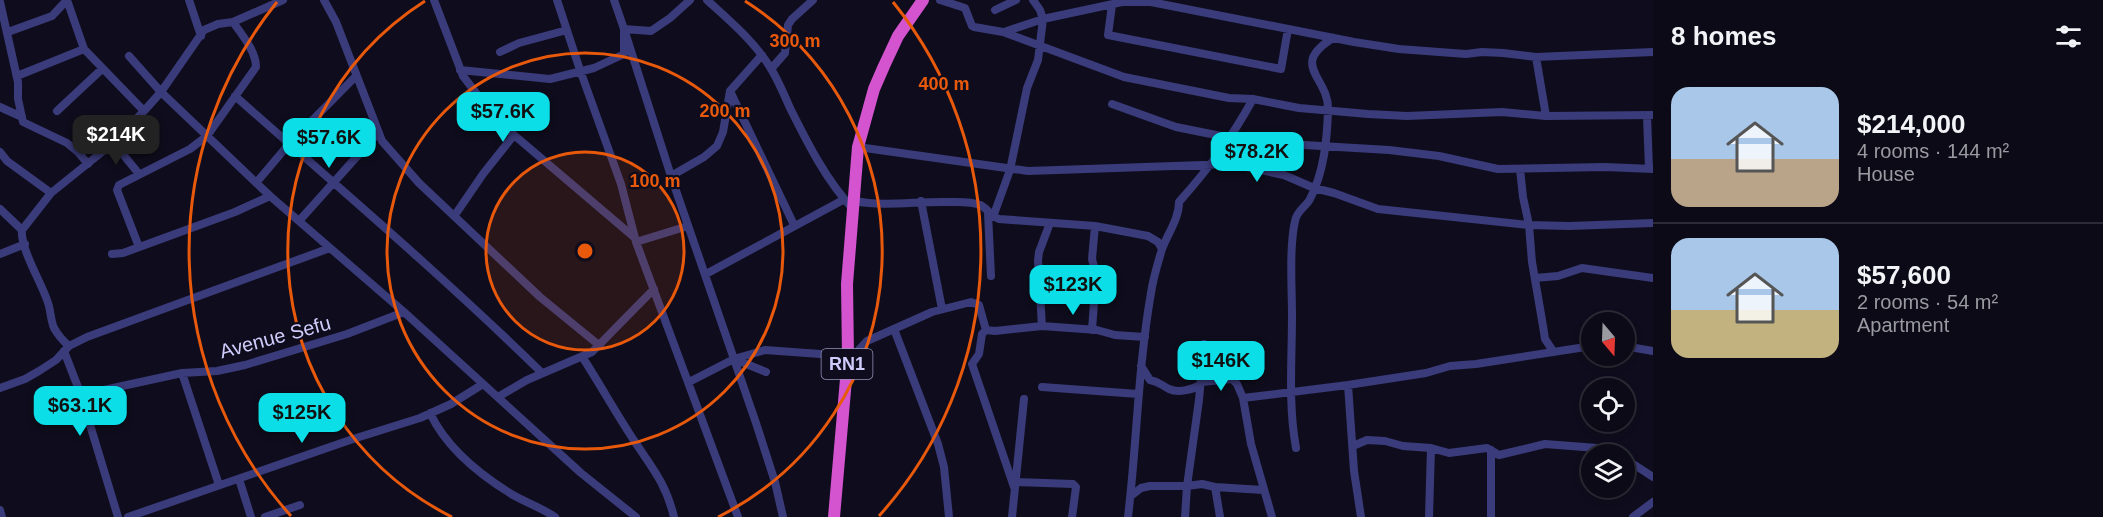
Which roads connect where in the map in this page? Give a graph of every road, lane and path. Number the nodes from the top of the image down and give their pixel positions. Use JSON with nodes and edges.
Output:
{"nodes":[{"id":1,"x":67,"y":0,"type":"edge"},
{"id":2,"x":189,"y":0,"type":"edge"},
{"id":3,"x":284,"y":0,"type":"edge"},
{"id":4,"x":324,"y":0,"type":"edge"},
{"id":5,"x":434,"y":0,"type":"edge"},
{"id":6,"x":557,"y":0,"type":"edge"},
{"id":7,"x":614,"y":0,"type":"edge"},
{"id":8,"x":690,"y":0,"type":"edge"},
{"id":9,"x":707,"y":0,"type":"edge"},
{"id":10,"x":813,"y":0,"type":"edge"},
{"id":11,"x":923,"y":0,"type":"edge"},
{"id":12,"x":940,"y":0,"type":"edge"},
{"id":13,"x":1016,"y":0,"type":"edge"},
{"id":14,"x":1033,"y":0,"type":"edge"},
{"id":15,"x":1122,"y":1,"type":"edge"},
{"id":16,"x":0,"y":2,"type":"edge"},
{"id":17,"x":1113,"y":5,"type":"junction"},
{"id":18,"x":995,"y":10,"type":"dead end"},
{"id":19,"x":1043,"y":19,"type":"junction"},
{"id":20,"x":233,"y":22,"type":"junction"},
{"id":21,"x":624,"y":29,"type":"junction"},
{"id":22,"x":1288,"y":29,"type":"junction"},
{"id":23,"x":567,"y":30,"type":"junction"},
{"id":24,"x":8,"y":32,"type":"junction"},
{"id":25,"x":1003,"y":33,"type":"junction"},
{"id":26,"x":201,"y":36,"type":"junction"},
{"id":27,"x":1333,"y":38,"type":"junction"},
{"id":28,"x":1040,"y":47,"type":"junction"},
{"id":29,"x":84,"y":49,"type":"junction"},
{"id":30,"x":500,"y":52,"type":"dead end"},
{"id":31,"x":1653,"y":52,"type":"edge"},
{"id":32,"x":762,"y":55,"type":"junction"},
{"id":33,"x":129,"y":56,"type":"dead end"},
{"id":34,"x":1536,"y":57,"type":"junction"},
{"id":35,"x":102,"y":69,"type":"junction"},
{"id":36,"x":771,"y":69,"type":"junction"},
{"id":37,"x":460,"y":70,"type":"junction"},
{"id":38,"x":580,"y":70,"type":"junction"},
{"id":39,"x":475,"y":71,"type":"junction"},
{"id":40,"x":17,"y":76,"type":"junction"},
{"id":41,"x":356,"y":76,"type":"junction"},
{"id":42,"x":466,"y":81,"type":"junction"},
{"id":43,"x":730,"y":92,"type":"junction"},
{"id":44,"x":161,"y":93,"type":"junction"},
{"id":45,"x":235,"y":96,"type":"junction"},
{"id":46,"x":1253,"y":99,"type":"junction"},
{"id":47,"x":1112,"y":104,"type":"dead end"},
{"id":48,"x":0,"y":107,"type":"edge"},
{"id":49,"x":57,"y":111,"type":"dead end"},
{"id":50,"x":144,"y":111,"type":"junction"},
{"id":51,"x":1328,"y":111,"type":"junction"},
{"id":52,"x":1546,"y":116,"type":"junction"},
{"id":53,"x":1650,"y":116,"type":"edge"},
{"id":54,"x":22,"y":117,"type":"junction"},
{"id":55,"x":378,"y":133,"type":"junction"},
{"id":56,"x":514,"y":135,"type":"junction"},
{"id":57,"x":207,"y":136,"type":"junction"},
{"id":58,"x":1230,"y":138,"type":"junction"},
{"id":59,"x":113,"y":142,"type":"junction"},
{"id":60,"x":289,"y":144,"type":"junction"},
{"id":61,"x":1325,"y":145,"type":"junction"},
{"id":62,"x":858,"y":147,"type":"junction"},
{"id":63,"x":0,"y":152,"type":"edge"},
{"id":64,"x":88,"y":164,"type":"junction"},
{"id":65,"x":1213,"y":164,"type":"junction"},
{"id":66,"x":1520,"y":169,"type":"junction"},
{"id":67,"x":1651,"y":169,"type":"edge"},
{"id":68,"x":1010,"y":170,"type":"junction"},
{"id":69,"x":139,"y":174,"type":"junction"},
{"id":70,"x":670,"y":176,"type":"junction"},
{"id":71,"x":335,"y":182,"type":"junction"},
{"id":72,"x":256,"y":183,"type":"junction"},
{"id":73,"x":1314,"y":188,"type":"junction"},
{"id":74,"x":51,"y":193,"type":"junction"},
{"id":75,"x":270,"y":196,"type":"junction"},
{"id":76,"x":921,"y":201,"type":"junction"},
{"id":77,"x":851,"y":204,"type":"junction"},
{"id":78,"x":0,"y":209,"type":"edge"},
{"id":79,"x":455,"y":215,"type":"junction"},
{"id":80,"x":991,"y":215,"type":"junction"},
{"id":81,"x":299,"y":221,"type":"junction"},
{"id":82,"x":1050,"y":222,"type":"junction"},
{"id":83,"x":1653,"y":223,"type":"edge"},
{"id":84,"x":794,"y":225,"type":"junction"},
{"id":85,"x":1529,"y":225,"type":"junction"},
{"id":86,"x":688,"y":226,"type":"junction"},
{"id":87,"x":1095,"y":226,"type":"junction"},
{"id":88,"x":22,"y":230,"type":"junction"},
{"id":89,"x":635,"y":240,"type":"junction"},
{"id":90,"x":25,"y":244,"type":"junction"},
{"id":91,"x":139,"y":247,"type":"junction"},
{"id":92,"x":330,"y":248,"type":"junction"},
{"id":93,"x":1162,"y":249,"type":"junction"},
{"id":94,"x":0,"y":254,"type":"edge"},
{"id":95,"x":112,"y":254,"type":"dead end"},
{"id":96,"x":706,"y":274,"type":"junction"},
{"id":97,"x":991,"y":276,"type":"dead end"},
{"id":98,"x":1535,"y":278,"type":"junction"},
{"id":99,"x":1653,"y":278,"type":"edge"},
{"id":100,"x":654,"y":290,"type":"junction"},
{"id":101,"x":942,"y":309,"type":"junction"},
{"id":102,"x":404,"y":312,"type":"junction"},
{"id":103,"x":1042,"y":326,"type":"junction"},
{"id":104,"x":894,"y":329,"type":"junction"},
{"id":105,"x":986,"y":330,"type":"junction"},
{"id":106,"x":1092,"y":330,"type":"junction"},
{"id":107,"x":1144,"y":337,"type":"junction"},
{"id":108,"x":1204,"y":344,"type":"dead end"},
{"id":109,"x":600,"y":345,"type":"junction"},
{"id":110,"x":1581,"y":347,"type":"edge"},
{"id":111,"x":66,"y":348,"type":"junction"},
{"id":112,"x":1635,"y":348,"type":"edge"},
{"id":113,"x":1553,"y":351,"type":"junction"},
{"id":114,"x":1653,"y":351,"type":"edge"},
{"id":115,"x":848,"y":356,"type":"junction"},
{"id":116,"x":583,"y":358,"type":"junction"},
{"id":117,"x":734,"y":359,"type":"junction"},
{"id":118,"x":1141,"y":366,"type":"junction"},
{"id":119,"x":766,"y":372,"type":"dead end"},
{"id":120,"x":182,"y":373,"type":"junction"},
{"id":121,"x":543,"y":373,"type":"junction"},
{"id":122,"x":688,"y":382,"type":"junction"},
{"id":123,"x":483,"y":384,"type":"junction"},
{"id":124,"x":1200,"y":384,"type":"junction"},
{"id":125,"x":1348,"y":385,"type":"junction"},
{"id":126,"x":1042,"y":387,"type":"dead end"},
{"id":127,"x":0,"y":388,"type":"edge"},
{"id":128,"x":1291,"y":391,"type":"junction"},
{"id":129,"x":1137,"y":394,"type":"junction"},
{"id":130,"x":81,"y":395,"type":"junction"},
{"id":131,"x":498,"y":397,"type":"junction"},
{"id":132,"x":1243,"y":398,"type":"junction"},
{"id":133,"x":1024,"y":399,"type":"dead end"},
{"id":134,"x":430,"y":413,"type":"junction"},
{"id":135,"x":1353,"y":446,"type":"junction"},
{"id":136,"x":1581,"y":447,"type":"edge"},
{"id":137,"x":1296,"y":448,"type":"dead end"},
{"id":138,"x":1431,"y":448,"type":"junction"},
{"id":139,"x":1491,"y":450,"type":"junction"},
{"id":140,"x":1635,"y":465,"type":"edge"},
{"id":141,"x":1653,"y":477,"type":"edge"},
{"id":142,"x":239,"y":479,"type":"junction"},
{"id":143,"x":219,"y":485,"type":"junction"},
{"id":144,"x":1014,"y":485,"type":"junction"},
{"id":145,"x":1187,"y":486,"type":"junction"},
{"id":146,"x":1215,"y":487,"type":"junction"},
{"id":147,"x":1263,"y":490,"type":"junction"},
{"id":148,"x":1131,"y":496,"type":"junction"},
{"id":149,"x":1653,"y":502,"type":"edge"},
{"id":150,"x":300,"y":505,"type":"dead end"},
{"id":151,"x":0,"y":510,"type":"edge"},
{"id":152,"x":2,"y":517,"type":"edge"},
{"id":153,"x":118,"y":517,"type":"edge"},
{"id":154,"x":128,"y":517,"type":"edge"},
{"id":155,"x":251,"y":517,"type":"edge"},
{"id":156,"x":266,"y":517,"type":"edge"},
{"id":157,"x":555,"y":517,"type":"edge"},
{"id":158,"x":636,"y":517,"type":"edge"},
{"id":159,"x":674,"y":517,"type":"edge"},
{"id":160,"x":738,"y":517,"type":"edge"},
{"id":161,"x":783,"y":517,"type":"edge"},
{"id":162,"x":834,"y":517,"type":"edge"},
{"id":163,"x":949,"y":517,"type":"edge"},
{"id":164,"x":1012,"y":517,"type":"edge"},
{"id":165,"x":1072,"y":517,"type":"edge"},
{"id":166,"x":1128,"y":517,"type":"edge"},
{"id":167,"x":1185,"y":517,"type":"edge"},
{"id":168,"x":1220,"y":517,"type":"edge"},
{"id":169,"x":1272,"y":517,"type":"edge"},
{"id":170,"x":1361,"y":517,"type":"edge"},
{"id":171,"x":1429,"y":517,"type":"edge"},
{"id":172,"x":1491,"y":517,"type":"edge"},
{"id":173,"x":1633,"y":517,"type":"edge"}],
"edges":[{"from":1,"to":24,"type":"street"},
{"from":1,"to":29,"type":"street"},
{"from":2,"to":26,"type":"street"},
{"from":3,"to":20,"type":"street"},
{"from":4,"to":41,"type":"street"},
{"from":5,"to":37,"type":"street"},
{"from":6,"to":23,"type":"street"},
{"from":7,"to":21,"type":"street"},
{"from":8,"to":21,"type":"street"},
{"from":9,"to":32,"type":"street"},
{"from":10,"to":36,"type":"street"},
{"from":11,"to":62,"type":"highway","number":"RN1"},
{"from":12,"to":25,"type":"street"},
{"from":13,"to":18,"type":"street"},
{"from":14,"to":19,"type":"street"},
{"from":15,"to":17,"type":"street"},
{"from":15,"to":22,"type":"street"},
{"from":16,"to":24,"type":"street"},
{"from":17,"to":19,"type":"street"},
{"from":17,"to":22,"type":"street"},
{"from":19,"to":25,"type":"street"},
{"from":19,"to":28,"type":"street"},
{"from":20,"to":26,"type":"street"},
{"from":20,"to":45,"type":"street"},
{"from":21,"to":38,"type":"street"},
{"from":21,"to":70,"type":"street"},
{"from":22,"to":27,"type":"street"},
{"from":23,"to":30,"type":"street"},
{"from":23,"to":38,"type":"street"},
{"from":24,"to":40,"type":"street"},
{"from":25,"to":28,"type":"street"},
{"from":26,"to":44,"type":"street"},
{"from":27,"to":34,"type":"street"},
{"from":27,"to":51,"type":"street"},
{"from":28,"to":46,"type":"street"},
{"from":28,"to":68,"type":"street"},
{"from":29,"to":35,"type":"street"},
{"from":29,"to":40,"type":"street"},
{"from":31,"to":34,"type":"street"},
{"from":32,"to":36,"type":"street"},
{"from":32,"to":43,"type":"street"},
{"from":33,"to":44,"type":"street"},
{"from":34,"to":52,"type":"street"},
{"from":35,"to":49,"type":"street"},
{"from":35,"to":50,"type":"street"},
{"from":36,"to":77,"type":"street"},
{"from":37,"to":39,"type":"street"},
{"from":37,"to":42,"type":"street"},
{"from":38,"to":39,"type":"street"},
{"from":38,"to":89,"type":"street"},
{"from":39,"to":42,"type":"street"},
{"from":40,"to":54,"type":"street"},
{"from":41,"to":55,"type":"street"},
{"from":41,"to":60,"type":"street"},
{"from":42,"to":56,"type":"street"},
{"from":43,"to":70,"type":"street"},
{"from":43,"to":84,"type":"street"},
{"from":44,"to":50,"type":"street"},
{"from":44,"to":57,"type":"street"},
{"from":45,"to":57,"type":"street"},
{"from":45,"to":60,"type":"street"},
{"from":46,"to":51,"type":"street"},
{"from":46,"to":58,"type":"street"},
{"from":47,"to":58,"type":"street"},
{"from":48,"to":54,"type":"street"},
{"from":50,"to":59,"type":"street"},
{"from":51,"to":52,"type":"street"},
{"from":51,"to":61,"type":"street"},
{"from":52,"to":53,"type":"street"},
{"from":53,"to":67,"type":"street"},
{"from":54,"to":64,"type":"street"},
{"from":55,"to":71,"type":"street"},
{"from":55,"to":79,"type":"street"},
{"from":56,"to":79,"type":"street"},
{"from":56,"to":89,"type":"street"},
{"from":57,"to":69,"type":"street"},
{"from":57,"to":72,"type":"street"},
{"from":58,"to":61,"type":"street"},
{"from":58,"to":65,"type":"street"},
{"from":59,"to":64,"type":"street"},
{"from":59,"to":69,"type":"street"},
{"from":60,"to":71,"type":"street"},
{"from":60,"to":72,"type":"street"},
{"from":61,"to":66,"type":"street"},
{"from":61,"to":73,"type":"street"},
{"from":62,"to":68,"type":"street"},
{"from":62,"to":77,"type":"highway","number":"RN1"},
{"from":63,"to":74,"type":"street"},
{"from":64,"to":74,"type":"street"},
{"from":65,"to":68,"type":"street"},
{"from":65,"to":73,"type":"street"},
{"from":65,"to":93,"type":"street"},
{"from":66,"to":67,"type":"street"},
{"from":66,"to":85,"type":"street"},
{"from":68,"to":80,"type":"street"},
{"from":69,"to":91,"type":"street"},
{"from":70,"to":86,"type":"street"},
{"from":71,"to":81,"type":"street"},
{"from":71,"to":121,"type":"street"},
{"from":72,"to":75,"type":"street"},
{"from":73,"to":85,"type":"street"},
{"from":73,"to":128,"type":"street"},
{"from":74,"to":88,"type":"street"},
{"from":75,"to":81,"type":"street"},
{"from":75,"to":91,"type":"street"},
{"from":76,"to":77,"type":"street"},
{"from":76,"to":80,"type":"street"},
{"from":76,"to":101,"type":"street"},
{"from":77,"to":84,"type":"street"},
{"from":77,"to":115,"type":"highway","number":"RN1"},
{"from":78,"to":88,"type":"street"},
{"from":79,"to":109,"type":"street"},
{"from":80,"to":82,"type":"street"},
{"from":80,"to":97,"type":"street"},
{"from":81,"to":92,"type":"street"},
{"from":82,"to":87,"type":"street"},
{"from":82,"to":103,"type":"street"},
{"from":83,"to":85,"type":"street"},
{"from":84,"to":96,"type":"street"},
{"from":85,"to":98,"type":"street"},
{"from":86,"to":89,"type":"street"},
{"from":86,"to":96,"type":"street"},
{"from":87,"to":93,"type":"street"},
{"from":87,"to":106,"type":"street"},
{"from":88,"to":90,"type":"street"},
{"from":89,"to":100,"type":"street"},
{"from":90,"to":94,"type":"street"},
{"from":90,"to":111,"type":"street"},
{"from":91,"to":95,"type":"street"},
{"from":92,"to":102,"type":"street"},
{"from":92,"to":111,"type":"street"},
{"from":93,"to":107,"type":"street"},
{"from":96,"to":117,"type":"street"},
{"from":98,"to":99,"type":"street"},
{"from":98,"to":113,"type":"street"},
{"from":100,"to":109,"type":"street"},
{"from":100,"to":122,"type":"street"},
{"from":101,"to":104,"type":"street"},
{"from":101,"to":105,"type":"street"},
{"from":102,"to":120,"type":"street","name":"Avenue Sefu"},
{"from":102,"to":123,"type":"street"},
{"from":103,"to":105,"type":"street"},
{"from":103,"to":106,"type":"street"},
{"from":104,"to":115,"type":"street"},
{"from":104,"to":163,"type":"street"},
{"from":105,"to":144,"type":"street"},
{"from":106,"to":107,"type":"street"},
{"from":107,"to":118,"type":"street"},
{"from":108,"to":124,"type":"street"},
{"from":109,"to":116,"type":"street"},
{"from":110,"to":113,"type":"street"},
{"from":111,"to":127,"type":"street"},
{"from":111,"to":130,"type":"street"},
{"from":112,"to":114,"type":"street"},
{"from":113,"to":125,"type":"street"},
{"from":115,"to":117,"type":"street"},
{"from":115,"to":162,"type":"highway","number":"RN1"},
{"from":116,"to":121,"type":"street"},
{"from":116,"to":159,"type":"street"},
{"from":117,"to":119,"type":"street"},
{"from":117,"to":122,"type":"street"},
{"from":117,"to":161,"type":"street"},
{"from":118,"to":124,"type":"street"},
{"from":118,"to":129,"type":"street"},
{"from":120,"to":130,"type":"street","name":"Avenue Sefu"},
{"from":120,"to":143,"type":"street"},
{"from":121,"to":131,"type":"street"},
{"from":122,"to":160,"type":"street"},
{"from":123,"to":131,"type":"street"},
{"from":123,"to":134,"type":"street"},
{"from":124,"to":132,"type":"street"},
{"from":124,"to":145,"type":"street"},
{"from":125,"to":128,"type":"street"},
{"from":125,"to":135,"type":"street"},
{"from":126,"to":129,"type":"street"},
{"from":128,"to":132,"type":"street"},
{"from":128,"to":137,"type":"street"},
{"from":129,"to":148,"type":"street"},
{"from":130,"to":153,"type":"street"},
{"from":131,"to":158,"type":"street"},
{"from":132,"to":147,"type":"street"},
{"from":133,"to":144,"type":"street"},
{"from":134,"to":142,"type":"street"},
{"from":134,"to":157,"type":"street"},
{"from":135,"to":138,"type":"street"},
{"from":135,"to":170,"type":"street"},
{"from":136,"to":139,"type":"street"},
{"from":138,"to":139,"type":"street"},
{"from":138,"to":171,"type":"street"},
{"from":139,"to":172,"type":"street"},
{"from":140,"to":141,"type":"street"},
{"from":142,"to":143,"type":"street"},
{"from":142,"to":155,"type":"street"},
{"from":143,"to":154,"type":"street"},
{"from":144,"to":164,"type":"street"},
{"from":144,"to":165,"type":"street"},
{"from":145,"to":146,"type":"street"},
{"from":145,"to":148,"type":"street"},
{"from":145,"to":167,"type":"street"},
{"from":146,"to":147,"type":"street"},
{"from":146,"to":168,"type":"street"},
{"from":147,"to":169,"type":"street"},
{"from":148,"to":166,"type":"street"},
{"from":149,"to":173,"type":"street"},
{"from":150,"to":156,"type":"street"},
{"from":151,"to":152,"type":"street"}]}
